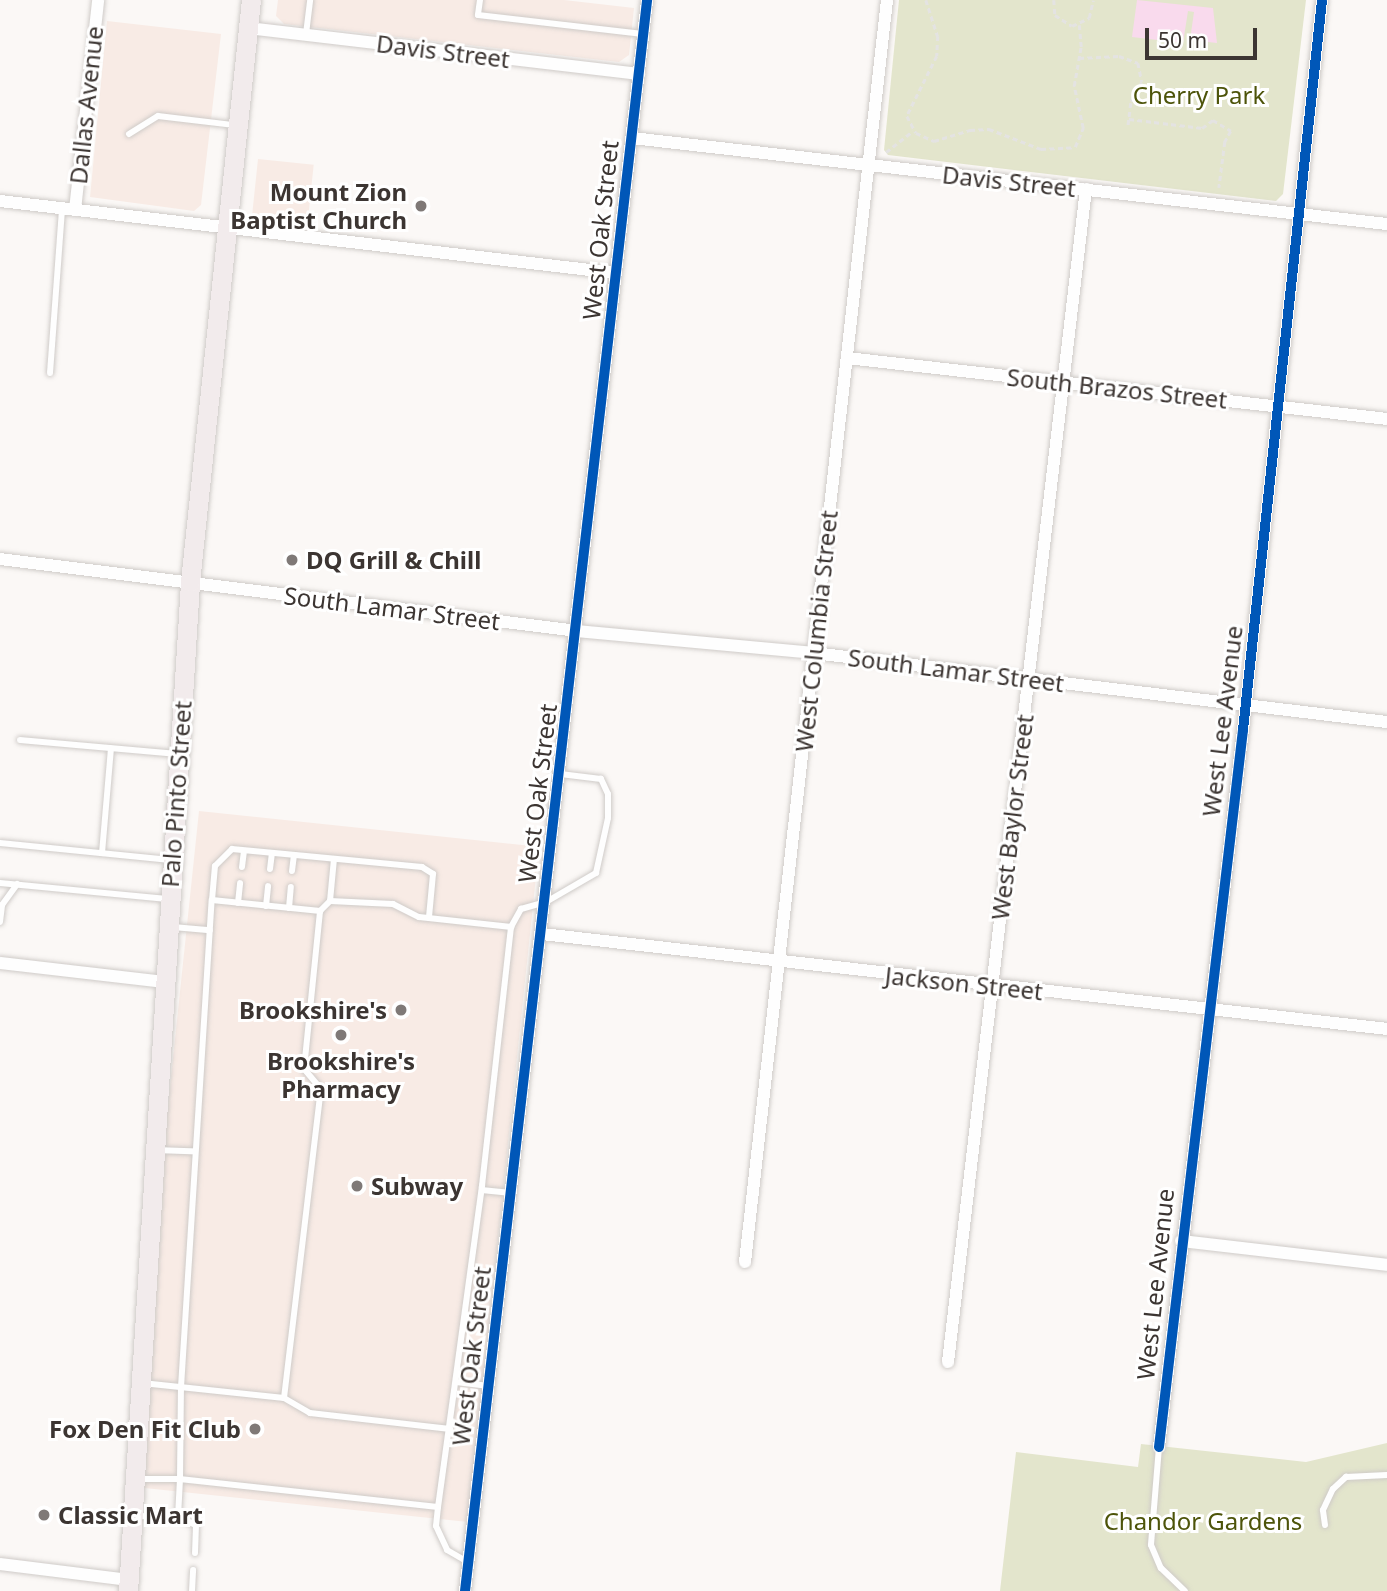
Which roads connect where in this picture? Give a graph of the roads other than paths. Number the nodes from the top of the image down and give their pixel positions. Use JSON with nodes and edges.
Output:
{"nodes":[{"id":1,"x":98,"y":0,"type":"edge"},
{"id":2,"x":251,"y":0,"type":"edge"},
{"id":3,"x":310,"y":0,"type":"edge"},
{"id":4,"x":480,"y":0,"type":"edge"},
{"id":5,"x":647,"y":0,"type":"edge"},
{"id":6,"x":887,"y":0,"type":"edge"},
{"id":7,"x":1322,"y":0,"type":"edge"},
{"id":8,"x":248,"y":28,"type":"junction"},
{"id":9,"x":306,"y":34,"type":"junction"},
{"id":10,"x":643,"y":34,"type":"junction"},
{"id":11,"x":639,"y":74,"type":"junction"},
{"id":12,"x":237,"y":125,"type":"junction"},
{"id":13,"x":129,"y":134,"type":"dead end"},
{"id":14,"x":632,"y":138,"type":"junction"},
{"id":15,"x":869,"y":165,"type":"junction"},
{"id":16,"x":1086,"y":190,"type":"junction"},
{"id":17,"x":0,"y":201,"type":"edge"},
{"id":18,"x":68,"y":209,"type":"junction"},
{"id":19,"x":1298,"y":214,"type":"junction"},
{"id":20,"x":1387,"y":224,"type":"edge"},
{"id":21,"x":225,"y":227,"type":"junction"},
{"id":22,"x":616,"y":273,"type":"junction"},
{"id":23,"x":847,"y":358,"type":"junction"},
{"id":24,"x":50,"y":373,"type":"dead end"},
{"id":25,"x":1063,"y":382,"type":"junction"},
{"id":26,"x":1276,"y":406,"type":"junction"},
{"id":27,"x":1387,"y":419,"type":"edge"},
{"id":28,"x":0,"y":559,"type":"edge"},
{"id":29,"x":190,"y":582,"type":"junction"},
{"id":30,"x":577,"y":631,"type":"junction"},
{"id":31,"x":814,"y":653,"type":"junction"},
{"id":32,"x":1028,"y":678,"type":"junction"},
{"id":33,"x":1246,"y":708,"type":"junction"},
{"id":34,"x":1387,"y":722,"type":"edge"},
{"id":35,"x":20,"y":740,"type":"dead end"},
{"id":36,"x":111,"y":748,"type":"junction"},
{"id":37,"x":179,"y":754,"type":"junction"},
{"id":38,"x":560,"y":774,"type":"junction"},
{"id":39,"x":0,"y":843,"type":"edge"},
{"id":40,"x":244,"y":850,"type":"junction"},
{"id":41,"x":102,"y":853,"type":"junction"},
{"id":42,"x":272,"y":853,"type":"junction"},
{"id":43,"x":294,"y":855,"type":"junction"},
{"id":44,"x":334,"y":859,"type":"junction"},
{"id":45,"x":172,"y":860,"type":"junction"},
{"id":46,"x":242,"y":867,"type":"dead end"},
{"id":47,"x":270,"y":869,"type":"dead end"},
{"id":48,"x":292,"y":871,"type":"dead end"},
{"id":49,"x":0,"y":883,"type":"edge"},
{"id":50,"x":240,"y":883,"type":"dead end"},
{"id":51,"x":17,"y":884,"type":"junction"},
{"id":52,"x":268,"y":886,"type":"dead end"},
{"id":53,"x":291,"y":887,"type":"dead end"},
{"id":54,"x":169,"y":899,"type":"junction"},
{"id":55,"x":212,"y":900,"type":"junction"},
{"id":56,"x":330,"y":901,"type":"junction"},
{"id":57,"x":546,"y":902,"type":"junction"},
{"id":58,"x":238,"y":903,"type":"junction"},
{"id":59,"x":266,"y":906,"type":"junction"},
{"id":60,"x":289,"y":908,"type":"junction"},
{"id":61,"x":320,"y":911,"type":"junction"},
{"id":62,"x":429,"y":917,"type":"junction"},
{"id":63,"x":0,"y":922,"type":"edge"},
{"id":64,"x":167,"y":927,"type":"junction"},
{"id":65,"x":511,"y":927,"type":"junction"},
{"id":66,"x":210,"y":929,"type":"junction"},
{"id":67,"x":542,"y":934,"type":"junction"},
{"id":68,"x":0,"y":963,"type":"edge"},
{"id":69,"x":779,"y":963,"type":"junction"},
{"id":70,"x":163,"y":982,"type":"junction"},
{"id":71,"x":992,"y":987,"type":"junction"},
{"id":72,"x":1208,"y":1008,"type":"junction"},
{"id":73,"x":1387,"y":1030,"type":"edge"},
{"id":74,"x":153,"y":1150,"type":"junction"},
{"id":75,"x":195,"y":1151,"type":"junction"},
{"id":76,"x":482,"y":1190,"type":"junction"},
{"id":77,"x":512,"y":1194,"type":"junction"},
{"id":78,"x":1181,"y":1241,"type":"junction"},
{"id":79,"x":745,"y":1262,"type":"dead end"},
{"id":80,"x":1387,"y":1265,"type":"edge"},
{"id":81,"x":948,"y":1362,"type":"dead end"},
{"id":82,"x":456,"y":1382,"type":"junction"},
{"id":83,"x":141,"y":1383,"type":"junction"},
{"id":84,"x":489,"y":1386,"type":"junction"},
{"id":85,"x":181,"y":1387,"type":"junction"},
{"id":86,"x":284,"y":1398,"type":"junction"},
{"id":87,"x":450,"y":1429,"type":"junction"},
{"id":88,"x":1159,"y":1447,"type":"joint"},
{"id":89,"x":1387,"y":1475,"type":"edge"},
{"id":90,"x":136,"y":1479,"type":"junction"},
{"id":91,"x":180,"y":1479,"type":"junction"},
{"id":92,"x":438,"y":1507,"type":"junction"},
{"id":93,"x":134,"y":1516,"type":"junction"},
{"id":94,"x":178,"y":1517,"type":"junction"},
{"id":95,"x":1325,"y":1525,"type":"dead end"},
{"id":96,"x":195,"y":1553,"type":"dead end"},
{"id":97,"x":468,"y":1562,"type":"junction"},
{"id":98,"x":0,"y":1564,"type":"edge"},
{"id":99,"x":193,"y":1570,"type":"dead end"},
{"id":100,"x":129,"y":1586,"type":"edge"},
{"id":101,"x":192,"y":1591,"type":"edge"},
{"id":102,"x":465,"y":1591,"type":"edge"},
{"id":103,"x":1185,"y":1591,"type":"edge"}],
"edges":[{"from":1,"to":18,"type":"street","name":"Dallas Avenue"},
{"from":2,"to":8,"type":"main road","name":"Palo Pinto Street"},
{"from":3,"to":9,"type":"lane"},
{"from":4,"to":10,"type":"lane"},
{"from":5,"to":10,"type":"street","name":"West Oak Street"},
{"from":6,"to":15,"type":"street","name":"West Columbia Street"},
{"from":7,"to":19,"type":"street","name":"West Lee Avenue"},
{"from":8,"to":9,"type":"street","name":"Davis Street"},
{"from":8,"to":12,"type":"main road","name":"Palo Pinto Street"},
{"from":9,"to":11,"type":"street","name":"Davis Street"},
{"from":10,"to":11,"type":"street","name":"West Oak Street"},
{"from":11,"to":14,"type":"street","name":"West Oak Street"},
{"from":12,"to":13,"type":"lane"},
{"from":12,"to":21,"type":"main road","name":"Palo Pinto Street"},
{"from":14,"to":15,"type":"street","name":"Davis Street"},
{"from":14,"to":22,"type":"street","name":"West Oak Street"},
{"from":15,"to":16,"type":"street","name":"Davis Street"},
{"from":15,"to":23,"type":"street","name":"West Columbia Street"},
{"from":16,"to":19,"type":"street","name":"Davis Street"},
{"from":16,"to":25,"type":"street","name":"West Baylor Street"},
{"from":17,"to":18,"type":"street"},
{"from":18,"to":21,"type":"street"},
{"from":18,"to":24,"type":"lane"},
{"from":19,"to":20,"type":"street","name":"Davis Street"},
{"from":19,"to":26,"type":"street","name":"West Lee Avenue"},
{"from":21,"to":22,"type":"street"},
{"from":21,"to":29,"type":"main road","name":"Palo Pinto Street"},
{"from":22,"to":30,"type":"street","name":"West Oak Street"},
{"from":23,"to":25,"type":"street","name":"South Brazos Street"},
{"from":23,"to":31,"type":"street","name":"West Columbia Street"},
{"from":25,"to":26,"type":"street","name":"South Brazos Street"},
{"from":25,"to":32,"type":"street","name":"West Baylor Street"},
{"from":26,"to":27,"type":"street","name":"South Brazos Street"},
{"from":26,"to":33,"type":"street","name":"West Lee Avenue"},
{"from":28,"to":29,"type":"street","name":"South Lamar Street"},
{"from":29,"to":30,"type":"street","name":"South Lamar Street"},
{"from":29,"to":37,"type":"main road","name":"Palo Pinto Street"},
{"from":30,"to":31,"type":"street","name":"South Lamar Street"},
{"from":30,"to":38,"type":"street","name":"West Oak Street"},
{"from":31,"to":32,"type":"street","name":"South Lamar Street"},
{"from":31,"to":69,"type":"street","name":"West Columbia Street"},
{"from":32,"to":33,"type":"street","name":"South Lamar Street"},
{"from":32,"to":71,"type":"street","name":"West Baylor Street"},
{"from":33,"to":34,"type":"street","name":"South Lamar Street"},
{"from":33,"to":72,"type":"street","name":"West Lee Avenue"},
{"from":35,"to":36,"type":"lane"},
{"from":36,"to":37,"type":"lane"},
{"from":36,"to":41,"type":"lane"},
{"from":37,"to":45,"type":"main road","name":"Palo Pinto Street"},
{"from":38,"to":57,"type":"street","name":"West Oak Street"},
{"from":38,"to":57,"type":"lane"},
{"from":39,"to":41,"type":"lane"},
{"from":40,"to":42,"type":"lane"},
{"from":40,"to":46,"type":"lane"},
{"from":40,"to":55,"type":"lane"},
{"from":41,"to":45,"type":"lane"},
{"from":42,"to":43,"type":"lane"},
{"from":42,"to":47,"type":"lane"},
{"from":43,"to":44,"type":"lane"},
{"from":43,"to":48,"type":"lane"},
{"from":44,"to":56,"type":"lane"},
{"from":44,"to":62,"type":"lane"},
{"from":45,"to":54,"type":"main road","name":"Palo Pinto Street"},
{"from":49,"to":51,"type":"lane"},
{"from":50,"to":58,"type":"lane"},
{"from":51,"to":54,"type":"lane"},
{"from":51,"to":63,"type":"lane"},
{"from":52,"to":59,"type":"lane"},
{"from":53,"to":60,"type":"lane"},
{"from":54,"to":64,"type":"main road","name":"Palo Pinto Street"},
{"from":55,"to":58,"type":"lane"},
{"from":55,"to":66,"type":"lane"},
{"from":56,"to":61,"type":"lane"},
{"from":56,"to":62,"type":"lane"},
{"from":57,"to":65,"type":"lane"},
{"from":57,"to":67,"type":"street","name":"West Oak Street"},
{"from":58,"to":59,"type":"lane"},
{"from":59,"to":60,"type":"lane"},
{"from":60,"to":61,"type":"lane"},
{"from":61,"to":86,"type":"lane"},
{"from":62,"to":65,"type":"lane"},
{"from":64,"to":66,"type":"lane"},
{"from":64,"to":70,"type":"main road","name":"Palo Pinto Street"},
{"from":65,"to":76,"type":"lane"},
{"from":66,"to":75,"type":"lane"},
{"from":67,"to":69,"type":"street","name":"Jackson Street"},
{"from":67,"to":77,"type":"street","name":"West Oak Street"},
{"from":68,"to":70,"type":"street"},
{"from":69,"to":71,"type":"street","name":"Jackson Street"},
{"from":69,"to":79,"type":"street","name":"West Columbia Street"},
{"from":70,"to":74,"type":"main road","name":"Palo Pinto Street"},
{"from":71,"to":72,"type":"street","name":"Jackson Street"},
{"from":71,"to":81,"type":"street","name":"West Baylor Street"},
{"from":72,"to":73,"type":"street","name":"Jackson Street"},
{"from":72,"to":78,"type":"street","name":"West Lee Avenue"},
{"from":74,"to":75,"type":"lane"},
{"from":74,"to":83,"type":"main road","name":"Palo Pinto Street"},
{"from":75,"to":85,"type":"lane"},
{"from":76,"to":77,"type":"lane"},
{"from":76,"to":82,"type":"lane"},
{"from":77,"to":84,"type":"street","name":"West Oak Street"},
{"from":78,"to":80,"type":"street"},
{"from":78,"to":88,"type":"street","name":"West Lee Avenue"},
{"from":82,"to":84,"type":"lane"},
{"from":82,"to":87,"type":"lane"},
{"from":83,"to":85,"type":"lane"},
{"from":83,"to":90,"type":"main road","name":"Palo Pinto Street"},
{"from":84,"to":97,"type":"street","name":"West Oak Street"},
{"from":85,"to":86,"type":"lane"},
{"from":85,"to":91,"type":"lane"},
{"from":86,"to":87,"type":"lane"},
{"from":87,"to":92,"type":"lane"},
{"from":88,"to":103,"type":"lane"},
{"from":89,"to":95,"type":"lane"},
{"from":90,"to":91,"type":"lane"},
{"from":90,"to":93,"type":"main road","name":"Palo Pinto Street"},
{"from":91,"to":92,"type":"lane"},
{"from":91,"to":94,"type":"lane"},
{"from":92,"to":97,"type":"lane"},
{"from":93,"to":94,"type":"lane"},
{"from":93,"to":100,"type":"main road","name":"Palo Pinto Street"},
{"from":94,"to":96,"type":"lane"},
{"from":97,"to":102,"type":"street","name":"West Oak Street"},
{"from":98,"to":100,"type":"street"},
{"from":99,"to":101,"type":"lane"}]}
